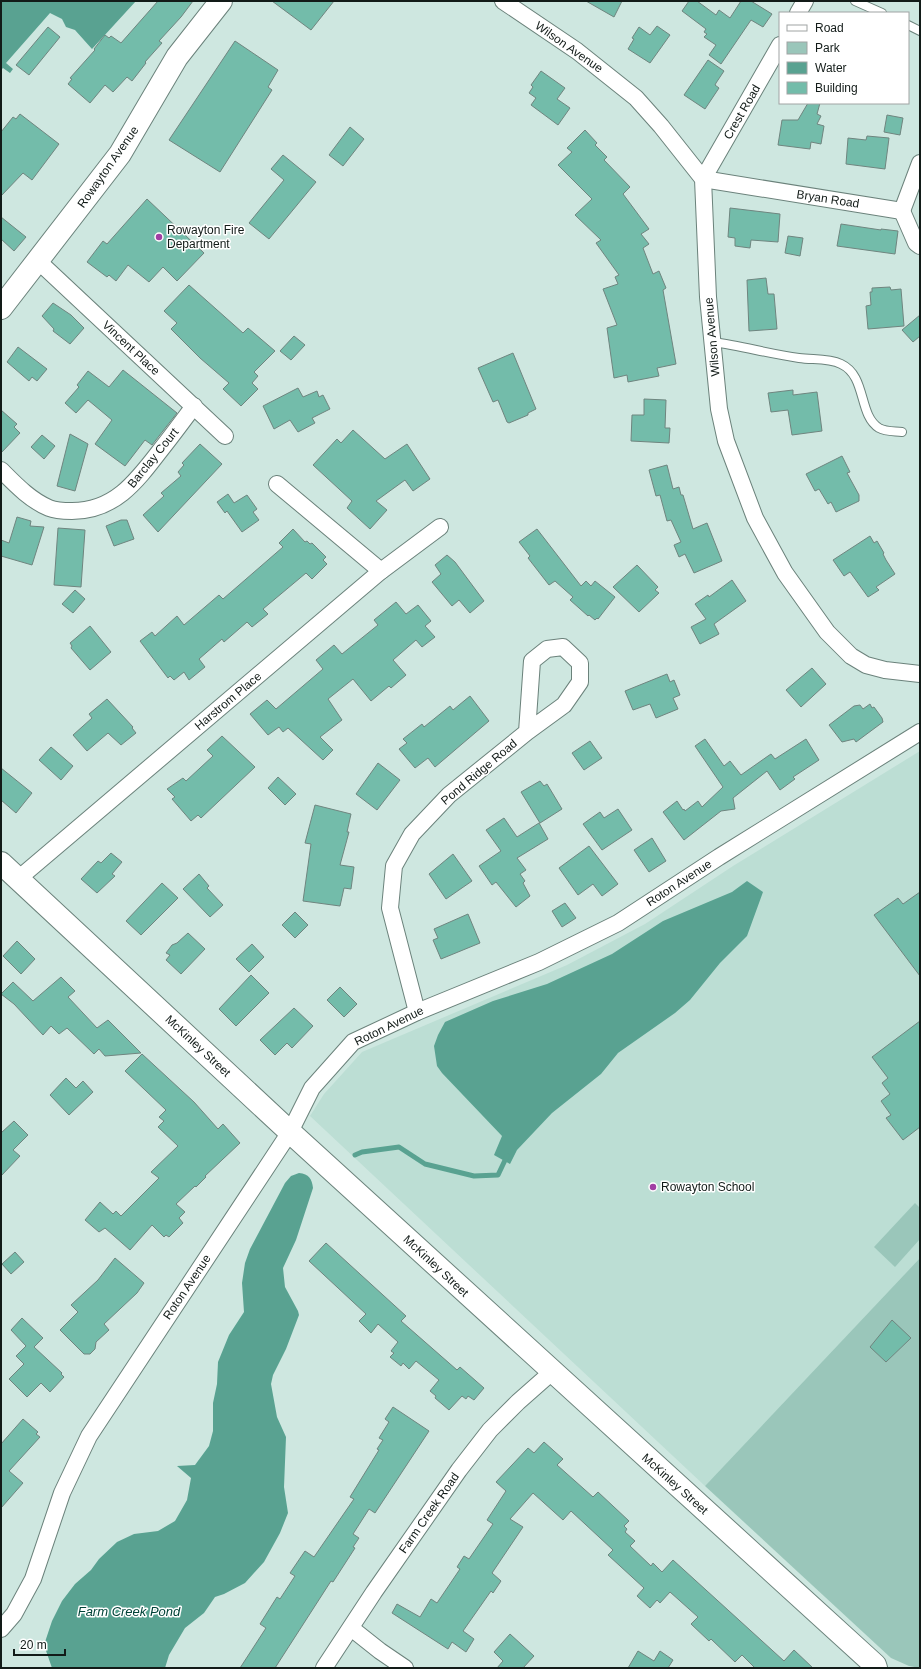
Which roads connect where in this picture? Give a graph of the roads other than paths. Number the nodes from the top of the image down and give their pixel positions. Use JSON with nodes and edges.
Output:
{"nodes":[{"id":1,"x":221,"y":1,"type":"edge"},
{"id":2,"x":502,"y":1,"type":"edge"},
{"id":3,"x":805,"y":1,"type":"edge"},
{"id":4,"x":855,"y":1,"type":"edge"},
{"id":5,"x":799,"y":12,"type":"edge"},
{"id":6,"x":880,"y":12,"type":"edge"},
{"id":7,"x":909,"y":26,"type":"edge"},
{"id":8,"x":920,"y":31,"type":"edge"},
{"id":9,"x":779,"y":46,"type":"edge"},
{"id":10,"x":920,"y":163,"type":"edge"},
{"id":11,"x":703,"y":178,"type":"junction"},
{"id":12,"x":902,"y":210,"type":"junction"},
{"id":13,"x":920,"y":246,"type":"edge"},
{"id":14,"x":37,"y":260,"type":"junction"},
{"id":15,"x":1,"y":308,"type":"edge"},
{"id":16,"x":713,"y":342,"type":"junction"},
{"id":17,"x":194,"y":406,"type":"junction"},
{"id":18,"x":902,"y":432,"type":"dead end"},
{"id":19,"x":225,"y":436,"type":"dead end"},
{"id":20,"x":1,"y":470,"type":"edge"},
{"id":21,"x":277,"y":484,"type":"dead end"},
{"id":22,"x":440,"y":527,"type":"dead end"},
{"id":23,"x":381,"y":571,"type":"junction"},
{"id":24,"x":920,"y":674,"type":"edge"},
{"id":25,"x":527,"y":732,"type":"junction"},
{"id":26,"x":920,"y":732,"type":"edge"},
{"id":27,"x":1,"y":863,"type":"edge"},
{"id":28,"x":18,"y":879,"type":"junction"},
{"id":29,"x":417,"y":1012,"type":"junction"},
{"id":30,"x":290,"y":1132,"type":"junction"},
{"id":31,"x":552,"y":1372,"type":"junction"},
{"id":32,"x":351,"y":1628,"type":"junction"},
{"id":33,"x":1,"y":1629,"type":"edge"},
{"id":34,"x":880,"y":1667,"type":"edge"},
{"id":35,"x":324,"y":1668,"type":"edge"},
{"id":36,"x":405,"y":1668,"type":"edge"}],
"edges":[{"from":1,"to":14,"type":"main road","name":"Rowayton Avenue"},
{"from":2,"to":11,"type":"street","name":"Wilson Avenue"},
{"from":3,"to":5,"type":"street"},
{"from":4,"to":6,"type":"lane"},
{"from":7,"to":8,"type":"lane"},
{"from":9,"to":11,"type":"street","name":"Crest Road"},
{"from":10,"to":12,"type":"street"},
{"from":11,"to":12,"type":"street","name":"Bryan Road"},
{"from":11,"to":16,"type":"street","name":"Wilson Avenue"},
{"from":12,"to":13,"type":"street"},
{"from":14,"to":15,"type":"main road","name":"Rowayton Avenue"},
{"from":14,"to":17,"type":"street","name":"Vincent Place"},
{"from":16,"to":18,"type":"lane"},
{"from":16,"to":24,"type":"street","name":"Wilson Avenue"},
{"from":17,"to":19,"type":"street","name":"Vincent Place"},
{"from":17,"to":20,"type":"street","name":"Barclay Court"},
{"from":21,"to":23,"type":"street"},
{"from":22,"to":23,"type":"street","name":"Harstrom Place"},
{"from":23,"to":28,"type":"street","name":"Harstrom Place"},
{"from":25,"to":25,"type":"street","name":"Pond Ridge Road"},
{"from":25,"to":29,"type":"street","name":"Pond Ridge Road"},
{"from":26,"to":29,"type":"street","name":"Roton Avenue"},
{"from":27,"to":28,"type":"main road","name":"McKinley Street"},
{"from":28,"to":30,"type":"main road","name":"McKinley Street"},
{"from":29,"to":30,"type":"street","name":"Roton Avenue"},
{"from":30,"to":31,"type":"main road","name":"McKinley Street"},
{"from":30,"to":33,"type":"street","name":"Roton Avenue"},
{"from":31,"to":32,"type":"street","name":"Farm Creek Road"},
{"from":31,"to":34,"type":"main road","name":"McKinley Street"},
{"from":32,"to":35,"type":"street","name":"Farm Creek Road"},
{"from":32,"to":36,"type":"street"}]}
